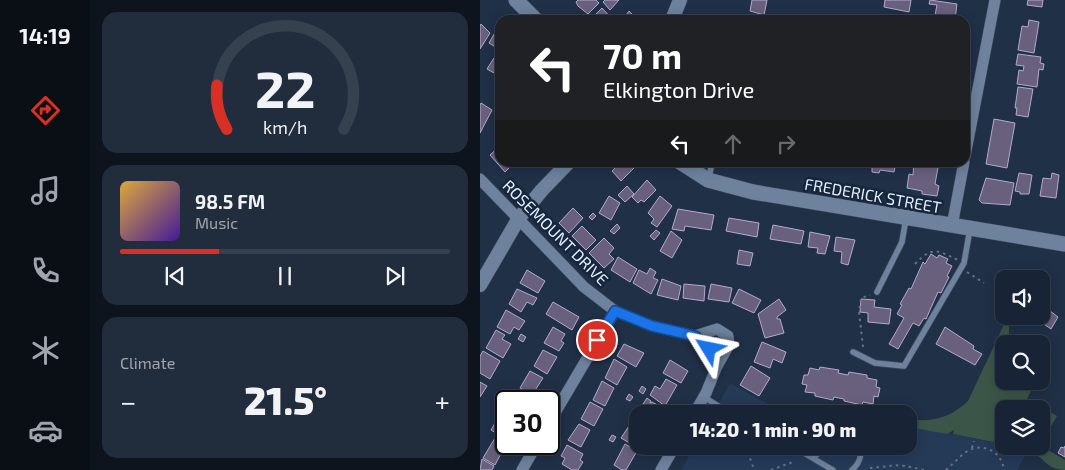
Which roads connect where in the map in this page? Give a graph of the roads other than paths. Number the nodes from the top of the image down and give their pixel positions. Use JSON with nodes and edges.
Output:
{"nodes":[{"id":1,"x":516,"y":0,"type":"edge"},
{"id":2,"x":680,"y":0,"type":"edge"},
{"id":3,"x":995,"y":0,"type":"edge"},
{"id":4,"x":531,"y":15,"type":"edge"},
{"id":5,"x":674,"y":15,"type":"edge"},
{"id":6,"x":970,"y":130,"type":"edge"},
{"id":7,"x":565,"y":167,"type":"edge"},
{"id":8,"x":688,"y":167,"type":"edge"},
{"id":9,"x":711,"y":167,"type":"edge"},
{"id":10,"x":963,"y":167,"type":"edge"},
{"id":11,"x":480,"y":179,"type":"edge"},
{"id":12,"x":708,"y":180,"type":"junction"},
{"id":13,"x":519,"y":218,"type":"junction"},
{"id":14,"x":906,"y":218,"type":"junction"},
{"id":15,"x":952,"y":226,"type":"junction"},
{"id":16,"x":970,"y":229,"type":"junction"},
{"id":17,"x":1065,"y":244,"type":"edge"},
{"id":18,"x":480,"y":285,"type":"edge"},
{"id":19,"x":877,"y":292,"type":"road end"},
{"id":20,"x":615,"y":311,"type":"junction"},
{"id":21,"x":695,"y":336,"type":"junction"},
{"id":22,"x":853,"y":352,"type":"dead end"},
{"id":23,"x":717,"y":366,"type":"junction"},
{"id":24,"x":704,"y":397,"type":"junction"},
{"id":25,"x":560,"y":404,"type":"edge"},
{"id":26,"x":699,"y":405,"type":"edge"},
{"id":27,"x":717,"y":405,"type":"edge"},
{"id":28,"x":531,"y":455,"type":"edge"},
{"id":29,"x":670,"y":455,"type":"edge"},
{"id":30,"x":808,"y":455,"type":"edge"},
{"id":31,"x":816,"y":455,"type":"edge"},
{"id":32,"x":860,"y":455,"type":"edge"},
{"id":33,"x":814,"y":458,"type":"junction"},
{"id":34,"x":522,"y":470,"type":"edge"},
{"id":35,"x":662,"y":470,"type":"edge"},
{"id":36,"x":833,"y":470,"type":"edge"},
{"id":37,"x":852,"y":470,"type":"edge"}],
"edges":[{"from":1,"to":4,"type":"main road"},
{"from":2,"to":5,"type":"street"},
{"from":3,"to":6,"type":"street"},
{"from":7,"to":13,"type":"street"},
{"from":8,"to":12,"type":"main road","name":"FREDERICK STREET"},
{"from":9,"to":12,"type":"lane"},
{"from":10,"to":15,"type":"street"},
{"from":11,"to":13,"type":"street","name":"ROSEMOUNT DRIVE"},
{"from":12,"to":14,"type":"main road","name":"FREDERICK STREET"},
{"from":13,"to":18,"type":"street"},
{"from":13,"to":20,"type":"street","name":"ROSEMOUNT DRIVE"},
{"from":14,"to":15,"type":"main road","name":"FREDERICK STREET"},
{"from":14,"to":19,"type":"lane"},
{"from":15,"to":16,"type":"main road","name":"FREDERICK STREET"},
{"from":16,"to":17,"type":"main road","name":"FREDERICK STREET"},
{"from":16,"to":22,"type":"lane"},
{"from":20,"to":21,"type":"street","name":"ROSEMOUNT DRIVE"},
{"from":20,"to":25,"type":"street"},
{"from":21,"to":23,"type":"street"},
{"from":21,"to":23,"type":"street","name":"ROSEMOUNT DRIVE"},
{"from":23,"to":24,"type":"street","name":"ROSEMOUNT DRIVE"},
{"from":24,"to":26,"type":"street","name":"ROSEMOUNT DRIVE"},
{"from":24,"to":27,"type":"lane"},
{"from":28,"to":34,"type":"street"},
{"from":29,"to":35,"type":"street"},
{"from":30,"to":33,"type":"lane"},
{"from":31,"to":33,"type":"lane"},
{"from":32,"to":37,"type":"lane"},
{"from":33,"to":36,"type":"lane"}]}
